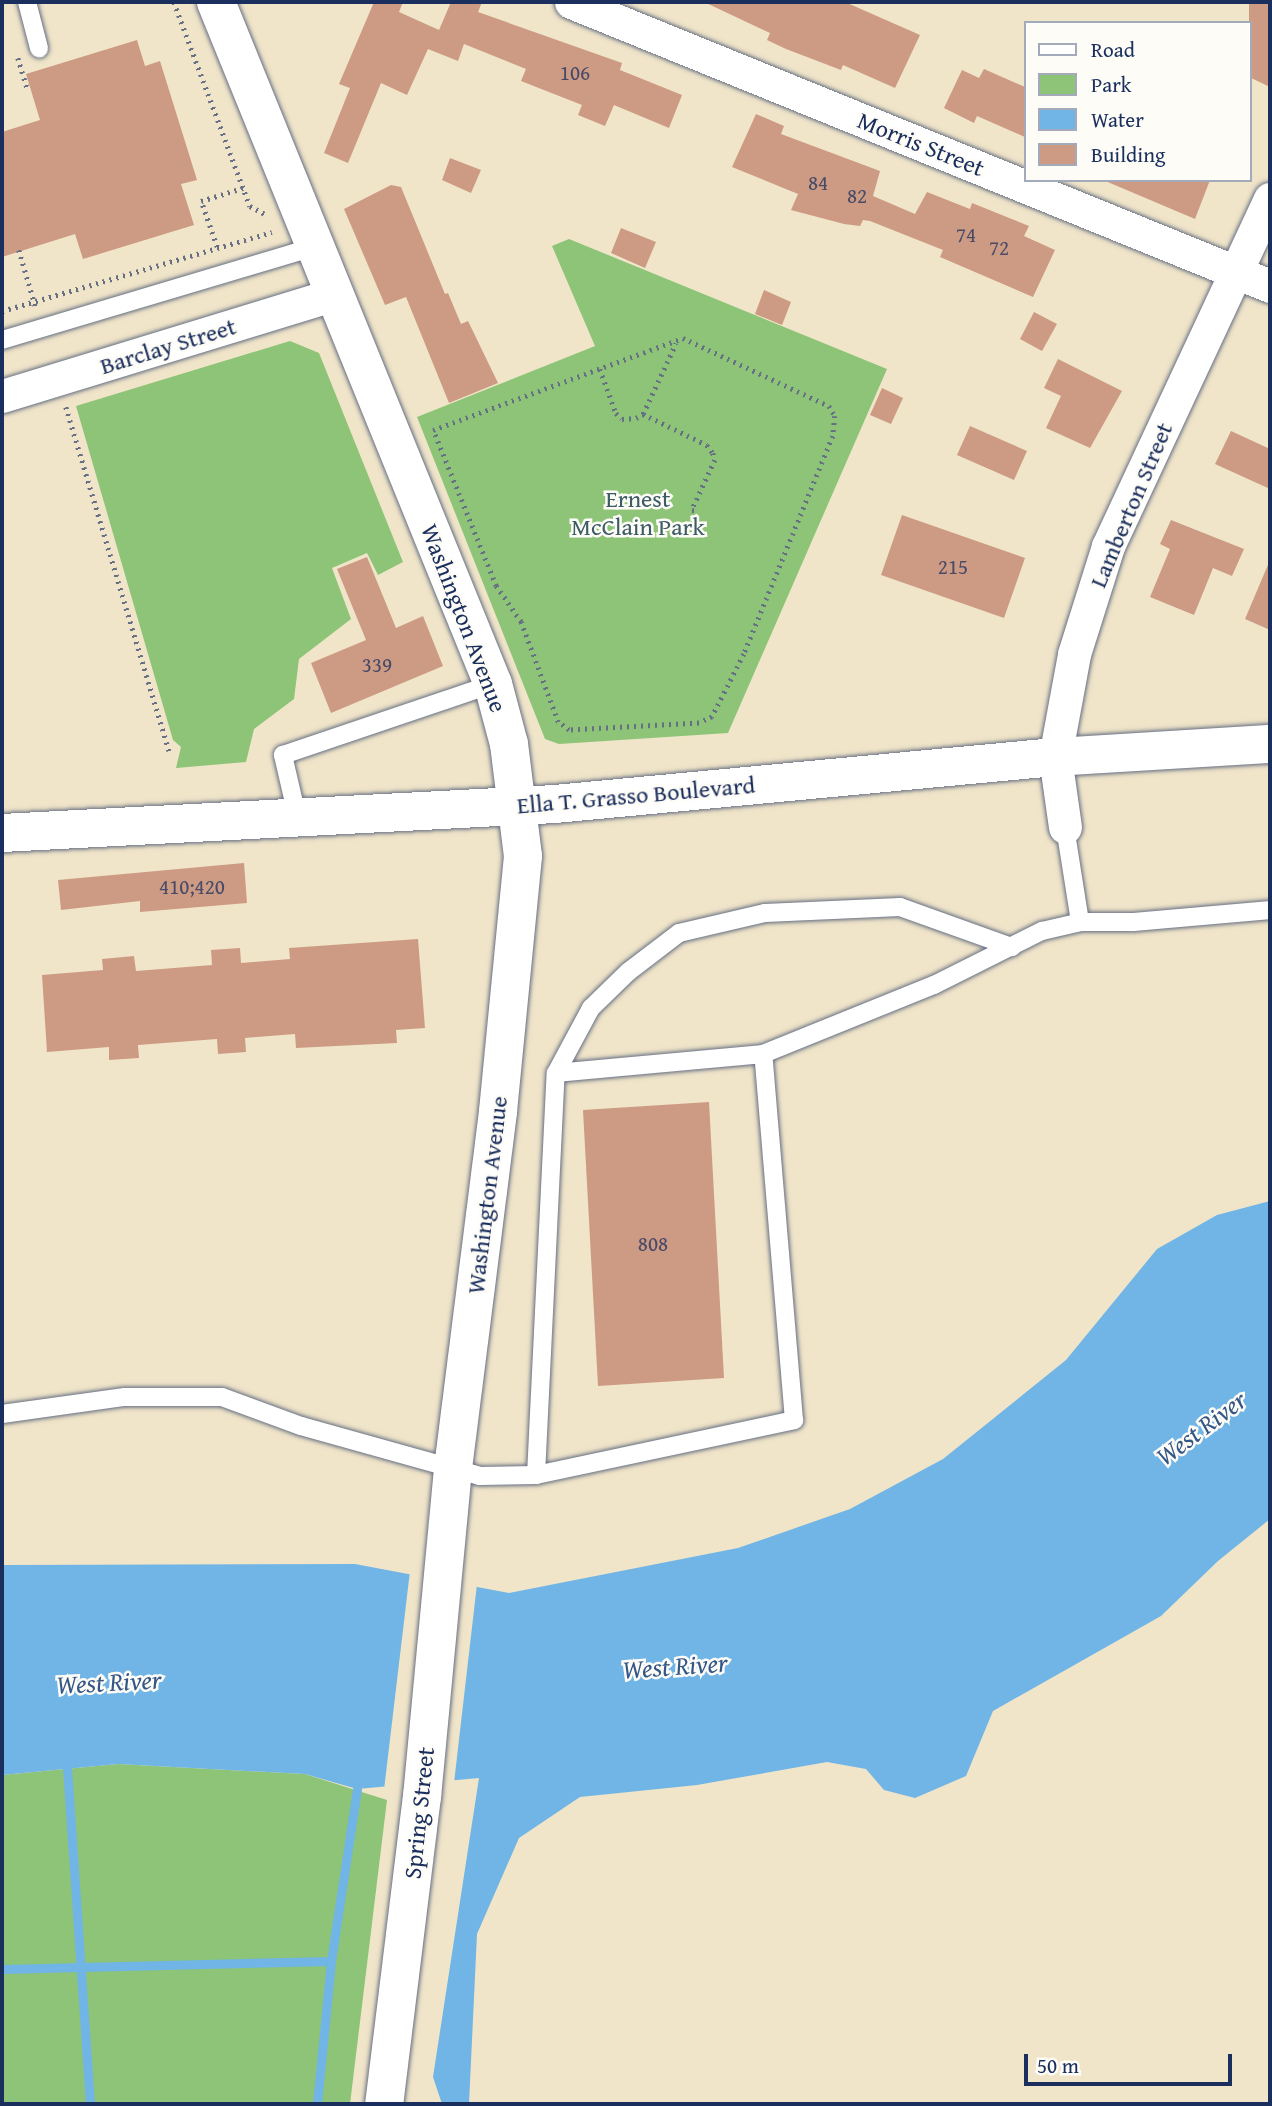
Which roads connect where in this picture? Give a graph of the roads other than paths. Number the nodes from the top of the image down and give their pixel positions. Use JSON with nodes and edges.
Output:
{"nodes":[{"id":1,"x":27,"y":2,"type":"edge"},
{"id":2,"x":216,"y":2,"type":"edge"},
{"id":3,"x":571,"y":2,"type":"edge"},
{"id":4,"x":39,"y":48,"type":"dead end"},
{"id":5,"x":1270,"y":199,"type":"edge"},
{"id":6,"x":314,"y":247,"type":"junction"},
{"id":7,"x":1236,"y":272,"type":"junction"},
{"id":8,"x":1270,"y":286,"type":"edge"},
{"id":9,"x":333,"y":295,"type":"junction"},
{"id":10,"x":2,"y":340,"type":"edge"},
{"id":11,"x":2,"y":396,"type":"edge"},
{"id":12,"x":492,"y":684,"type":"junction"},
{"id":13,"x":1270,"y":744,"type":"edge"},
{"id":14,"x":1055,"y":757,"type":"junction"},
{"id":15,"x":517,"y":806,"type":"junction"},
{"id":16,"x":298,"y":820,"type":"junction"},
{"id":17,"x":1065,"y":827,"type":"joint"},
{"id":18,"x":2,"y":833,"type":"edge"},
{"id":19,"x":1270,"y":910,"type":"edge"},
{"id":20,"x":1080,"y":922,"type":"junction"},
{"id":21,"x":1012,"y":947,"type":"junction"},
{"id":22,"x":763,"y":1054,"type":"junction"},
{"id":23,"x":556,"y":1073,"type":"junction"},
{"id":24,"x":2,"y":1414,"type":"edge"},
{"id":25,"x":453,"y":1468,"type":"junction"},
{"id":26,"x":536,"y":1475,"type":"junction"},
{"id":27,"x":448,"y":1521,"type":"joint"},
{"id":28,"x":384,"y":2104,"type":"edge"}],
"edges":[{"from":1,"to":4,"type":"lane"},
{"from":2,"to":6,"type":"main road","name":"Washington Avenue"},
{"from":3,"to":7,"type":"street","name":"Morris Street"},
{"from":5,"to":7,"type":"street","name":"Lamberton Street"},
{"from":6,"to":9,"type":"main road","name":"Washington Avenue"},
{"from":6,"to":10,"type":"lane"},
{"from":7,"to":8,"type":"street","name":"Morris Street"},
{"from":7,"to":14,"type":"street","name":"Lamberton Street"},
{"from":9,"to":11,"type":"street","name":"Barclay Street"},
{"from":9,"to":12,"type":"main road","name":"Washington Avenue"},
{"from":12,"to":15,"type":"main road","name":"Washington Avenue"},
{"from":12,"to":16,"type":"lane"},
{"from":13,"to":14,"type":"main road","name":"Ella T. Grasso Boulevard"},
{"from":14,"to":15,"type":"main road","name":"Ella T. Grasso Boulevard"},
{"from":14,"to":17,"type":"street","name":"Lamberton Street"},
{"from":15,"to":16,"type":"main road","name":"Ella T. Grasso Boulevard"},
{"from":15,"to":25,"type":"main road","name":"Washington Avenue"},
{"from":16,"to":18,"type":"main road","name":"Ella T. Grasso Boulevard"},
{"from":17,"to":20,"type":"lane"},
{"from":19,"to":20,"type":"lane"},
{"from":20,"to":21,"type":"lane"},
{"from":21,"to":22,"type":"lane"},
{"from":21,"to":23,"type":"lane"},
{"from":22,"to":23,"type":"lane"},
{"from":22,"to":26,"type":"lane"},
{"from":23,"to":26,"type":"lane"},
{"from":24,"to":25,"type":"lane"},
{"from":25,"to":26,"type":"lane"},
{"from":25,"to":27,"type":"main road","name":"Washington Avenue"},
{"from":27,"to":28,"type":"main road","name":"Spring Street"}]}
